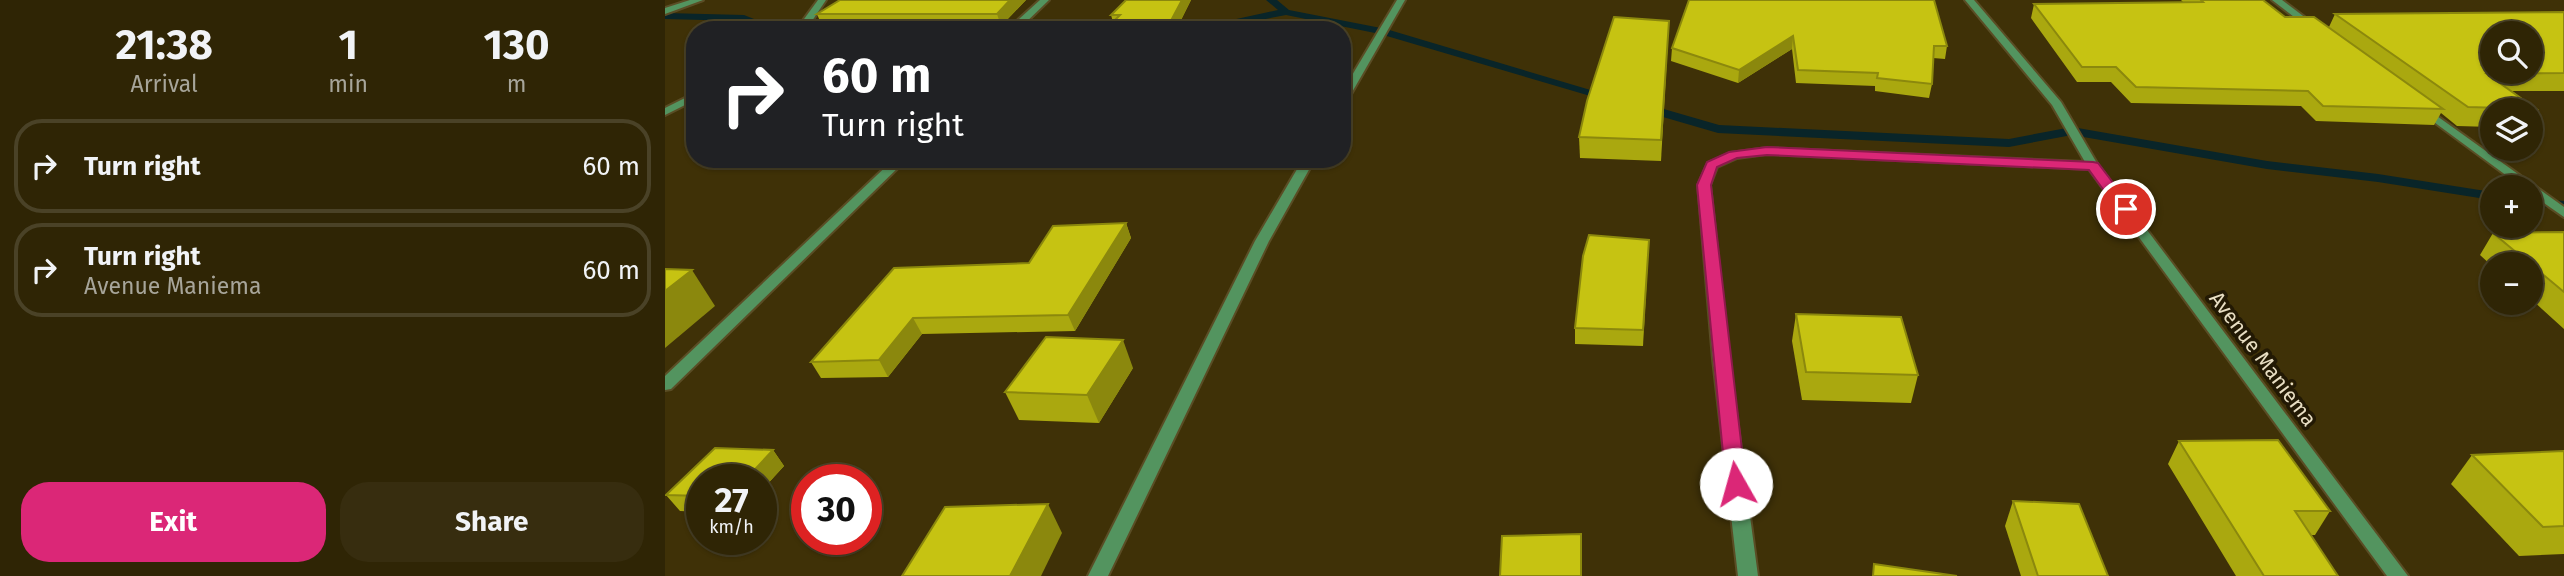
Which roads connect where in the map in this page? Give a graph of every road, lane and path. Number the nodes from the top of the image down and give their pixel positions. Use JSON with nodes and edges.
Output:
{"nodes":[{"id":1,"x":699,"y":0,"type":"edge"},
{"id":2,"x":823,"y":0,"type":"edge"},
{"id":3,"x":1045,"y":0,"type":"edge"},
{"id":4,"x":1401,"y":0,"type":"edge"},
{"id":5,"x":1969,"y":0,"type":"edge"},
{"id":6,"x":2276,"y":0,"type":"edge"},
{"id":7,"x":665,"y":11,"type":"edge"},
{"id":8,"x":808,"y":21,"type":"edge"},
{"id":9,"x":1022,"y":21,"type":"edge"},
{"id":10,"x":2321,"y":33,"type":"edge"},
{"id":11,"x":1351,"y":86,"type":"edge"},
{"id":12,"x":2410,"y":100,"type":"edge"},
{"id":13,"x":686,"y":101,"type":"edge"},
{"id":14,"x":665,"y":112,"type":"edge"},
{"id":15,"x":2093,"y":166,"type":"junction"},
{"id":16,"x":892,"y":168,"type":"edge"},
{"id":17,"x":1304,"y":168,"type":"edge"},
{"id":18,"x":2512,"y":175,"type":"edge"},
{"id":19,"x":2543,"y":198,"type":"edge"},
{"id":20,"x":2564,"y":213,"type":"edge"},
{"id":21,"x":665,"y":385,"type":"edge"},
{"id":22,"x":1098,"y":576,"type":"edge"},
{"id":23,"x":1748,"y":576,"type":"edge"},
{"id":24,"x":2398,"y":576,"type":"edge"}],
"edges":[{"from":1,"to":7,"type":"street"},
{"from":2,"to":8,"type":"street"},
{"from":3,"to":9,"type":"street"},
{"from":4,"to":11,"type":"street"},
{"from":5,"to":15,"type":"street","name":"Avenue Maniema"},
{"from":6,"to":10,"type":"street"},
{"from":12,"to":18,"type":"street"},
{"from":13,"to":14,"type":"street"},
{"from":15,"to":23,"type":"street"},
{"from":15,"to":24,"type":"street","name":"Avenue Maniema"},
{"from":16,"to":21,"type":"street"},
{"from":17,"to":22,"type":"street"},
{"from":19,"to":20,"type":"street"}]}
